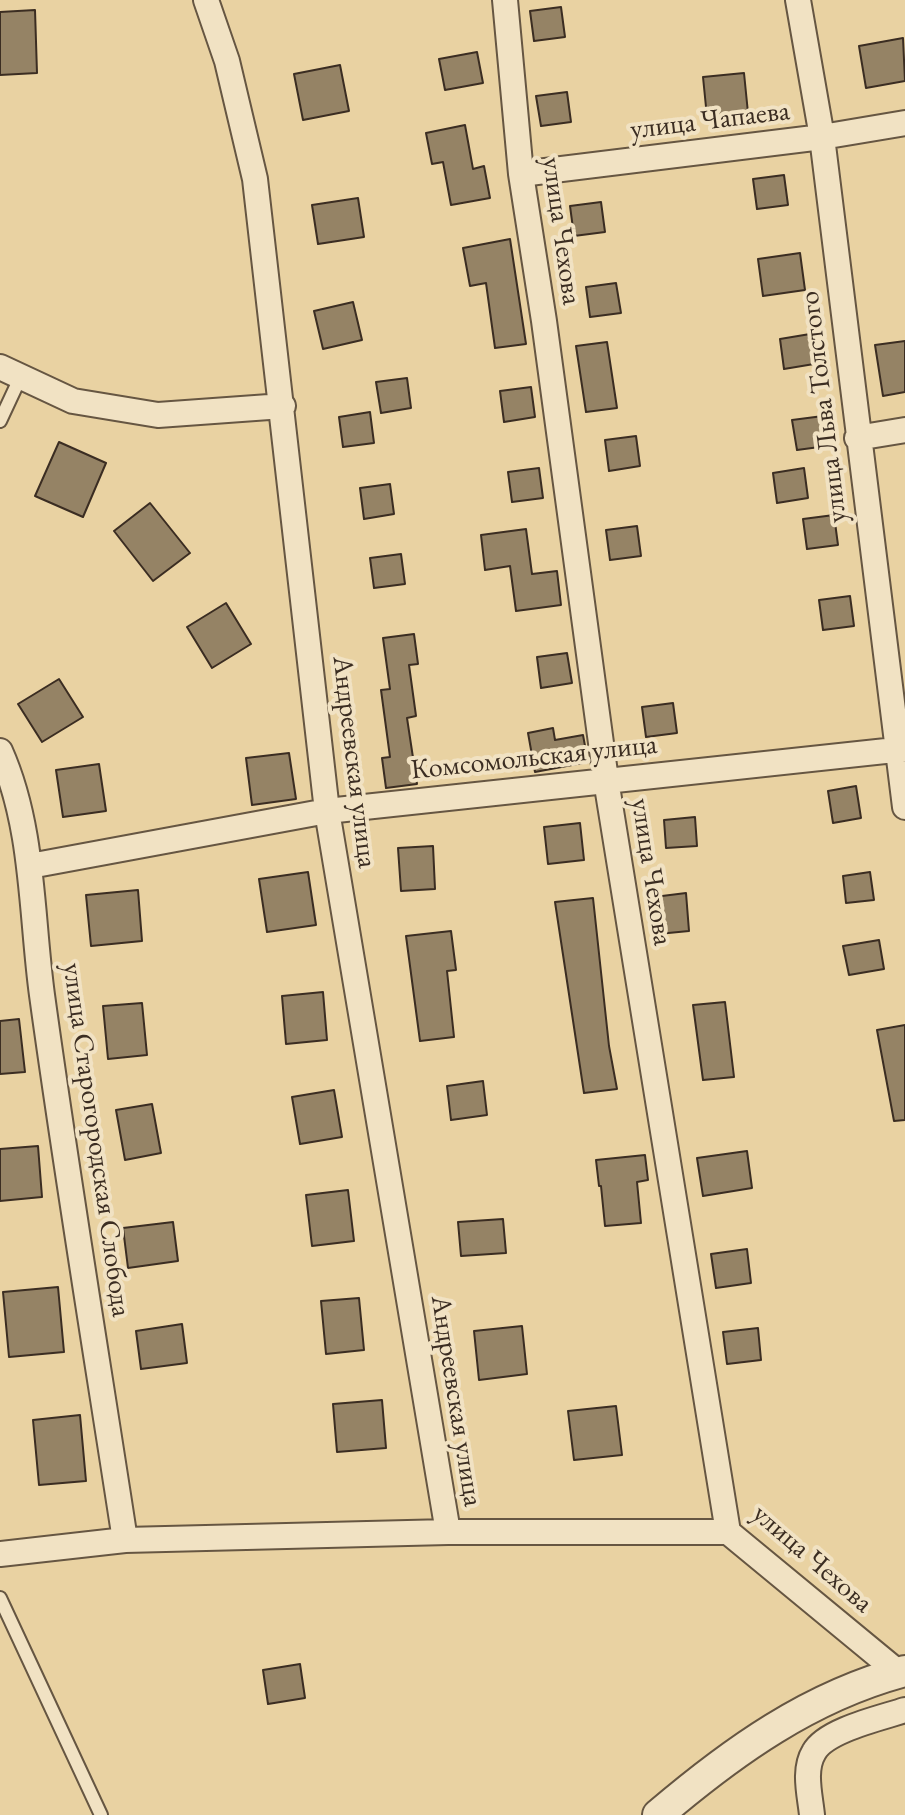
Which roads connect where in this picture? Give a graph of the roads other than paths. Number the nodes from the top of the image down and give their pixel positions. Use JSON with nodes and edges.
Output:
{"nodes":[{"id":1,"x":206,"y":0,"type":"edge"},
{"id":2,"x":505,"y":0,"type":"edge"},
{"id":3,"x":798,"y":0,"type":"edge"},
{"id":4,"x":905,"y":123,"type":"edge"},
{"id":5,"x":822,"y":137,"type":"junction"},
{"id":6,"x":521,"y":174,"type":"junction"},
{"id":7,"x":11,"y":372,"type":"edge"},
{"id":8,"x":283,"y":406,"type":"junction"},
{"id":9,"x":0,"y":421,"type":"edge"},
{"id":10,"x":905,"y":430,"type":"edge"},
{"id":11,"x":857,"y":438,"type":"junction"},
{"id":12,"x":901,"y":750,"type":"edge"},
{"id":13,"x":0,"y":751,"type":"edge"},
{"id":14,"x":606,"y":780,"type":"junction"},
{"id":15,"x":905,"y":807,"type":"edge"},
{"id":16,"x":327,"y":811,"type":"junction"},
{"id":17,"x":30,"y":866,"type":"junction"},
{"id":18,"x":448,"y":1532,"type":"junction"},
{"id":19,"x":728,"y":1532,"type":"junction"},
{"id":20,"x":125,"y":1540,"type":"junction"},
{"id":21,"x":0,"y":1554,"type":"edge"},
{"id":22,"x":0,"y":1598,"type":"edge"},
{"id":23,"x":902,"y":1672,"type":"edge"},
{"id":24,"x":905,"y":1710,"type":"edge"},
{"id":25,"x":101,"y":1815,"type":"edge"},
{"id":26,"x":658,"y":1815,"type":"edge"},
{"id":27,"x":812,"y":1815,"type":"edge"}],
"edges":[{"from":1,"to":8,"type":"street","name":"Андреевская улица"},
{"from":2,"to":6,"type":"street","name":"улица Чехова"},
{"from":3,"to":5,"type":"street","name":"улица Льва Толстого"},
{"from":4,"to":5,"type":"street","name":"улица Чапаева"},
{"from":5,"to":6,"type":"street","name":"улица Чапаева"},
{"from":5,"to":11,"type":"street","name":"улица Льва Толстого"},
{"from":6,"to":14,"type":"street","name":"улица Чехова"},
{"from":7,"to":8,"type":"street"},
{"from":7,"to":9,"type":"lane"},
{"from":8,"to":16,"type":"street","name":"Андреевская улица"},
{"from":10,"to":11,"type":"street"},
{"from":11,"to":12,"type":"street","name":"улица Льва Толстого"},
{"from":12,"to":14,"type":"street","name":"Комсомольская улица"},
{"from":12,"to":15,"type":"street","name":"улица Льва Толстого"},
{"from":13,"to":17,"type":"street","name":"улица Старогородская Слобода"},
{"from":14,"to":16,"type":"street","name":"Комсомольская улица"},
{"from":14,"to":19,"type":"street","name":"улица Чехова"},
{"from":16,"to":17,"type":"street","name":"Комсомольская улица"},
{"from":16,"to":18,"type":"street","name":"Андреевская улица"},
{"from":17,"to":20,"type":"street","name":"улица Старогородская Слобода"},
{"from":18,"to":19,"type":"street"},
{"from":18,"to":20,"type":"street"},
{"from":19,"to":23,"type":"street","name":"улица Чехова"},
{"from":20,"to":21,"type":"street"},
{"from":22,"to":25,"type":"lane"},
{"from":23,"to":26,"type":"street"},
{"from":24,"to":27,"type":"street"}]}
